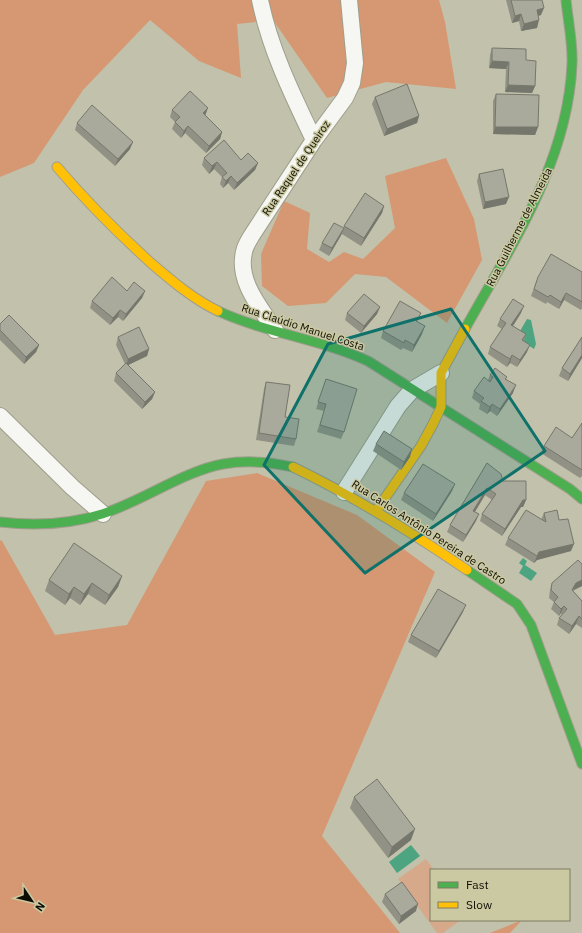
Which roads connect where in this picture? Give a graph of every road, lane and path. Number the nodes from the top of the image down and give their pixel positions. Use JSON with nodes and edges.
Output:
{"nodes":[{"id":1,"x":260,"y":0,"type":"edge"},
{"id":2,"x":349,"y":0,"type":"edge"},
{"id":3,"x":566,"y":0,"type":"edge"},
{"id":4,"x":314,"y":140,"type":"junction"},
{"id":5,"x":57,"y":167,"type":"dead end"},
{"id":6,"x":275,"y":330,"type":"junction"},
{"id":7,"x":441,"y":373,"type":"junction"},
{"id":8,"x":412,"y":390,"type":"junction"},
{"id":9,"x":440,"y":407,"type":"junction"},
{"id":10,"x":0,"y":416,"type":"edge"},
{"id":11,"x":344,"y":492,"type":"junction"},
{"id":12,"x":582,"y":499,"type":"edge"},
{"id":13,"x":376,"y":511,"type":"junction"},
{"id":14,"x":103,"y":514,"type":"junction"},
{"id":15,"x":0,"y":522,"type":"edge"},
{"id":16,"x":582,"y":764,"type":"edge"}],
"edges":[{"from":1,"to":4,"type":"street"},
{"from":2,"to":4,"type":"street","name":"Rua Raquel de Queiroz"},
{"from":3,"to":7,"type":"street","name":"Rua Guilherme de Almeida"},
{"from":4,"to":6,"type":"street","name":"Rua Raquel de Queiroz"},
{"from":5,"to":6,"type":"street","name":"Rua Claúdio Manuel Costa"},
{"from":6,"to":8,"type":"street","name":"Rua Claúdio Manuel Costa"},
{"from":7,"to":8,"type":"street"},
{"from":7,"to":9,"type":"street","name":"Rua Guilherme de Almeida"},
{"from":8,"to":9,"type":"street","name":"Rua Claúdio Manuel Costa"},
{"from":8,"to":11,"type":"street"},
{"from":9,"to":12,"type":"street","name":"Rua Claúdio Manuel Costa"},
{"from":9,"to":13,"type":"street"},
{"from":10,"to":14,"type":"street"},
{"from":11,"to":13,"type":"street","name":"Rua Carlos Antônio Pereira de Castro"},
{"from":11,"to":14,"type":"street","name":"Rua Carlos Antônio Pereira de Castro"},
{"from":13,"to":16,"type":"street","name":"Rua Carlos Antônio Pereira de Castro"},
{"from":14,"to":15,"type":"street","name":"Rua Carlos Antônio Pereira de Castro"}]}
